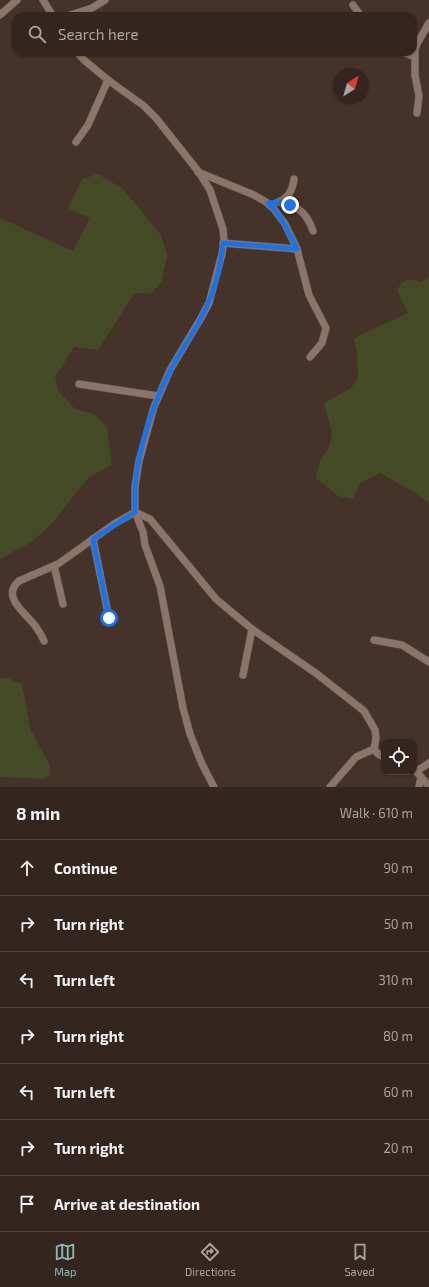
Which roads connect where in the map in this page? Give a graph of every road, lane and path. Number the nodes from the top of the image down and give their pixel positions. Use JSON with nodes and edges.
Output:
{"nodes":[{"id":1,"x":17,"y":0,"type":"edge"},
{"id":2,"x":105,"y":0,"type":"edge"},
{"id":3,"x":44,"y":1,"type":"edge"},
{"id":4,"x":354,"y":5,"type":"dead end"},
{"id":5,"x":51,"y":12,"type":"edge"},
{"id":6,"x":80,"y":12,"type":"edge"},
{"id":7,"x":358,"y":12,"type":"edge"},
{"id":8,"x":0,"y":15,"type":"edge"},
{"id":9,"x":429,"y":23,"type":"edge"},
{"id":10,"x":417,"y":44,"type":"edge"},
{"id":11,"x":80,"y":56,"type":"edge"},
{"id":12,"x":415,"y":57,"type":"edge"},
{"id":13,"x":108,"y":80,"type":"junction"},
{"id":14,"x":417,"y":113,"type":"dead end"},
{"id":15,"x":76,"y":142,"type":"dead end"},
{"id":16,"x":198,"y":172,"type":"junction"},
{"id":17,"x":294,"y":179,"type":"dead end"},
{"id":18,"x":280,"y":202,"type":"junction"},
{"id":19,"x":268,"y":203,"type":"junction"},
{"id":20,"x":313,"y":232,"type":"dead end"},
{"id":21,"x":223,"y":243,"type":"junction"},
{"id":22,"x":297,"y":249,"type":"junction"},
{"id":23,"x":310,"y":357,"type":"dead end"},
{"id":24,"x":79,"y":384,"type":"dead end"},
{"id":25,"x":158,"y":396,"type":"junction"},
{"id":26,"x":135,"y":512,"type":"junction"},
{"id":27,"x":93,"y":539,"type":"junction"},
{"id":28,"x":54,"y":566,"type":"junction"},
{"id":29,"x":63,"y":604,"type":"dead end"},
{"id":30,"x":109,"y":618,"type":"dead end"},
{"id":31,"x":252,"y":629,"type":"junction"},
{"id":32,"x":374,"y":640,"type":"dead end"},
{"id":33,"x":44,"y":641,"type":"dead end"},
{"id":34,"x":429,"y":662,"type":"edge"},
{"id":35,"x":243,"y":675,"type":"dead end"},
{"id":36,"x":374,"y":749,"type":"junction"},
{"id":37,"x":381,"y":756,"type":"edge"},
{"id":38,"x":429,"y":763,"type":"edge"},
{"id":39,"x":417,"y":772,"type":"edge"},
{"id":40,"x":429,"y":786,"type":"edge"},
{"id":41,"x":214,"y":787,"type":"edge"},
{"id":42,"x":330,"y":787,"type":"edge"},
{"id":43,"x":419,"y":787,"type":"edge"}],
"edges":[{"from":1,"to":8,"type":"street"},
{"from":2,"to":6,"type":"street"},
{"from":3,"to":5,"type":"street"},
{"from":4,"to":7,"type":"street"},
{"from":9,"to":10,"type":"street"},
{"from":11,"to":13,"type":"street"},
{"from":12,"to":14,"type":"street"},
{"from":13,"to":15,"type":"street"},
{"from":13,"to":16,"type":"street"},
{"from":16,"to":19,"type":"street"},
{"from":16,"to":21,"type":"street"},
{"from":17,"to":18,"type":"street"},
{"from":18,"to":19,"type":"street"},
{"from":18,"to":20,"type":"street"},
{"from":19,"to":22,"type":"street"},
{"from":21,"to":22,"type":"street"},
{"from":21,"to":25,"type":"street"},
{"from":22,"to":23,"type":"street"},
{"from":24,"to":25,"type":"street"},
{"from":25,"to":26,"type":"street"},
{"from":26,"to":27,"type":"street"},
{"from":26,"to":31,"type":"street"},
{"from":26,"to":41,"type":"street"},
{"from":27,"to":28,"type":"street"},
{"from":27,"to":30,"type":"street"},
{"from":28,"to":29,"type":"street"},
{"from":28,"to":33,"type":"street"},
{"from":31,"to":35,"type":"street"},
{"from":31,"to":36,"type":"street"},
{"from":32,"to":34,"type":"street"},
{"from":36,"to":37,"type":"street"},
{"from":36,"to":42,"type":"street"},
{"from":38,"to":39,"type":"street"},
{"from":39,"to":40,"type":"street"},
{"from":39,"to":43,"type":"street"}]}
